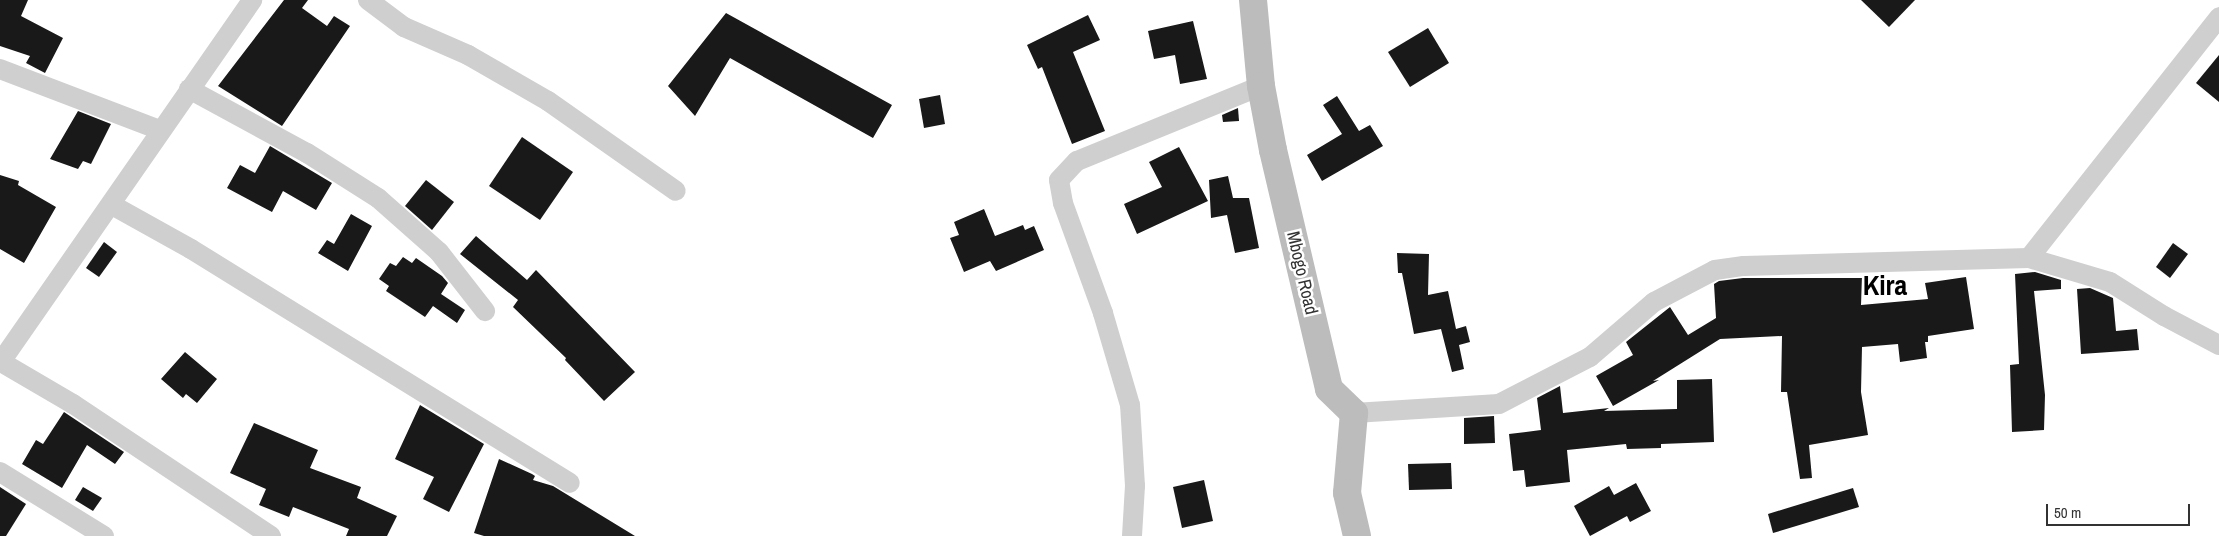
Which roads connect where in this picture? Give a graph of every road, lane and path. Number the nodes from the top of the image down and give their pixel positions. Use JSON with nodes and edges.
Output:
{"nodes":[{"id":1,"x":252,"y":0,"type":"edge"},
{"id":2,"x":368,"y":0,"type":"edge"},
{"id":3,"x":1253,"y":0,"type":"edge"},
{"id":4,"x":2219,"y":17,"type":"edge"},
{"id":5,"x":0,"y":69,"type":"edge"},
{"id":6,"x":1261,"y":86,"type":"junction"},
{"id":7,"x":189,"y":89,"type":"junction"},
{"id":8,"x":160,"y":130,"type":"junction"},
{"id":9,"x":676,"y":191,"type":"dead end"},
{"id":10,"x":112,"y":205,"type":"junction"},
{"id":11,"x":2029,"y":258,"type":"junction"},
{"id":12,"x":485,"y":312,"type":"dead end"},
{"id":13,"x":2219,"y":345,"type":"edge"},
{"id":14,"x":1,"y":363,"type":"edge"},
{"id":15,"x":1354,"y":413,"type":"junction"},
{"id":16,"x":0,"y":472,"type":"edge"},
{"id":17,"x":570,"y":483,"type":"dead end"},
{"id":18,"x":104,"y":536,"type":"edge"},
{"id":19,"x":271,"y":536,"type":"edge"},
{"id":20,"x":1132,"y":536,"type":"edge"},
{"id":21,"x":1357,"y":536,"type":"edge"}],
"edges":[{"from":1,"to":7,"type":"street"},
{"from":2,"to":9,"type":"street"},
{"from":3,"to":6,"type":"main road","name":"Mbogo Road"},
{"from":4,"to":11,"type":"street"},
{"from":5,"to":8,"type":"street"},
{"from":6,"to":15,"type":"main road","name":"Mbogo Road"},
{"from":6,"to":20,"type":"street"},
{"from":7,"to":8,"type":"street"},
{"from":7,"to":12,"type":"street"},
{"from":8,"to":10,"type":"street"},
{"from":10,"to":14,"type":"street"},
{"from":10,"to":17,"type":"street"},
{"from":11,"to":13,"type":"street"},
{"from":11,"to":15,"type":"street"},
{"from":14,"to":19,"type":"street"},
{"from":15,"to":21,"type":"main road"},
{"from":16,"to":18,"type":"street"}]}
